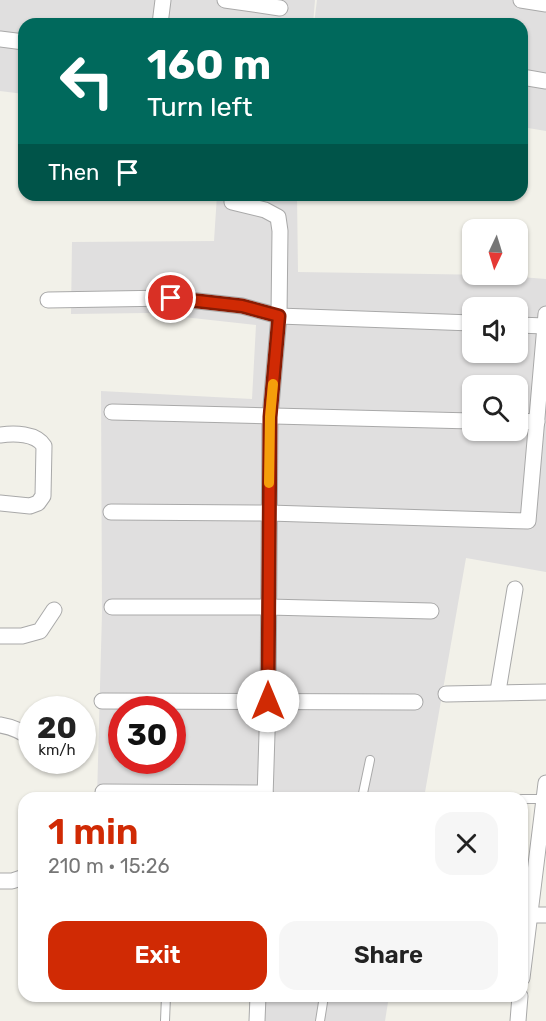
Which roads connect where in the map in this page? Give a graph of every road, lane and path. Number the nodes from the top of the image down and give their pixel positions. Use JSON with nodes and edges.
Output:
{"nodes":[{"id":1,"x":163,"y":0,"type":"edge"},
{"id":2,"x":225,"y":0,"type":"edge"},
{"id":3,"x":521,"y":0,"type":"edge"},
{"id":4,"x":546,"y":4,"type":"edge"},
{"id":5,"x":280,"y":8,"type":"dead end"},
{"id":6,"x":161,"y":18,"type":"edge"},
{"id":7,"x":0,"y":39,"type":"edge"},
{"id":8,"x":18,"y":41,"type":"edge"},
{"id":9,"x":528,"y":78,"type":"edge"},
{"id":10,"x":546,"y":81,"type":"edge"},
{"id":11,"x":232,"y":202,"type":"dead end"},
{"id":12,"x":48,"y":300,"type":"dead end"},
{"id":13,"x":279,"y":316,"type":"junction"},
{"id":14,"x":545,"y":320,"type":"edge"},
{"id":15,"x":462,"y":323,"type":"edge"},
{"id":16,"x":528,"y":323,"type":"edge"},
{"id":17,"x":112,"y":412,"type":"dead end"},
{"id":18,"x":270,"y":417,"type":"junction"},
{"id":19,"x":462,"y":421,"type":"edge"},
{"id":20,"x":528,"y":422,"type":"edge"},
{"id":21,"x":537,"y":422,"type":"junction"},
{"id":22,"x":0,"y":435,"type":"edge"},
{"id":23,"x":0,"y":504,"type":"edge"},
{"id":24,"x":111,"y":512,"type":"dead end"},
{"id":25,"x":269,"y":513,"type":"junction"},
{"id":26,"x":515,"y":589,"type":"dead end"},
{"id":27,"x":112,"y":607,"type":"dead end"},
{"id":28,"x":268,"y":607,"type":"junction"},
{"id":29,"x":54,"y":610,"type":"dead end"},
{"id":30,"x":431,"y":611,"type":"dead end"},
{"id":31,"x":0,"y":636,"type":"edge"},
{"id":32,"x":498,"y":691,"type":"junction"},
{"id":33,"x":546,"y":692,"type":"edge"},
{"id":34,"x":446,"y":694,"type":"dead end"},
{"id":35,"x":102,"y":701,"type":"dead end"},
{"id":36,"x":268,"y":701,"type":"junction"},
{"id":37,"x":415,"y":702,"type":"dead end"},
{"id":38,"x":0,"y":725,"type":"edge"},
{"id":39,"x":18,"y":730,"type":"edge"},
{"id":40,"x":370,"y":760,"type":"dead end"},
{"id":41,"x":265,"y":792,"type":"edge"},
{"id":42,"x":363,"y":792,"type":"edge"},
{"id":43,"x":545,"y":793,"type":"edge"},
{"id":44,"x":528,"y":797,"type":"edge"},
{"id":45,"x":18,"y":879,"type":"edge"},
{"id":46,"x":0,"y":881,"type":"edge"},
{"id":47,"x":528,"y":897,"type":"edge"},
{"id":48,"x":528,"y":915,"type":"edge"},
{"id":49,"x":546,"y":915,"type":"edge"},
{"id":50,"x":166,"y":1002,"type":"edge"},
{"id":51,"x":258,"y":1002,"type":"edge"},
{"id":52,"x":323,"y":1002,"type":"edge"},
{"id":53,"x":520,"y":1002,"type":"edge"},
{"id":54,"x":165,"y":1021,"type":"edge"},
{"id":55,"x":257,"y":1021,"type":"edge"},
{"id":56,"x":320,"y":1021,"type":"edge"},
{"id":57,"x":518,"y":1021,"type":"edge"}],
"edges":[{"from":1,"to":6,"type":"street"},
{"from":2,"to":5,"type":"street"},
{"from":3,"to":4,"type":"street"},
{"from":7,"to":8,"type":"street"},
{"from":9,"to":10,"type":"street"},
{"from":11,"to":13,"type":"street"},
{"from":12,"to":13,"type":"street"},
{"from":13,"to":15,"type":"street"},
{"from":13,"to":18,"type":"street"},
{"from":14,"to":16,"type":"street"},
{"from":14,"to":21,"type":"street"},
{"from":17,"to":18,"type":"street"},
{"from":18,"to":19,"type":"street"},
{"from":18,"to":25,"type":"street"},
{"from":20,"to":21,"type":"street"},
{"from":21,"to":25,"type":"street"},
{"from":22,"to":23,"type":"street"},
{"from":24,"to":25,"type":"street"},
{"from":25,"to":28,"type":"street"},
{"from":26,"to":32,"type":"street"},
{"from":27,"to":28,"type":"street"},
{"from":28,"to":30,"type":"street"},
{"from":28,"to":36,"type":"street"},
{"from":29,"to":31,"type":"street"},
{"from":32,"to":33,"type":"street"},
{"from":32,"to":34,"type":"street"},
{"from":35,"to":36,"type":"street"},
{"from":36,"to":37,"type":"street"},
{"from":36,"to":41,"type":"street"},
{"from":38,"to":39,"type":"street"},
{"from":40,"to":42,"type":"lane"},
{"from":43,"to":44,"type":"lane"},
{"from":43,"to":47,"type":"street"},
{"from":45,"to":46,"type":"street"},
{"from":48,"to":49,"type":"street"},
{"from":50,"to":54,"type":"lane"},
{"from":51,"to":55,"type":"street"},
{"from":52,"to":56,"type":"lane"},
{"from":53,"to":57,"type":"street"}]}
